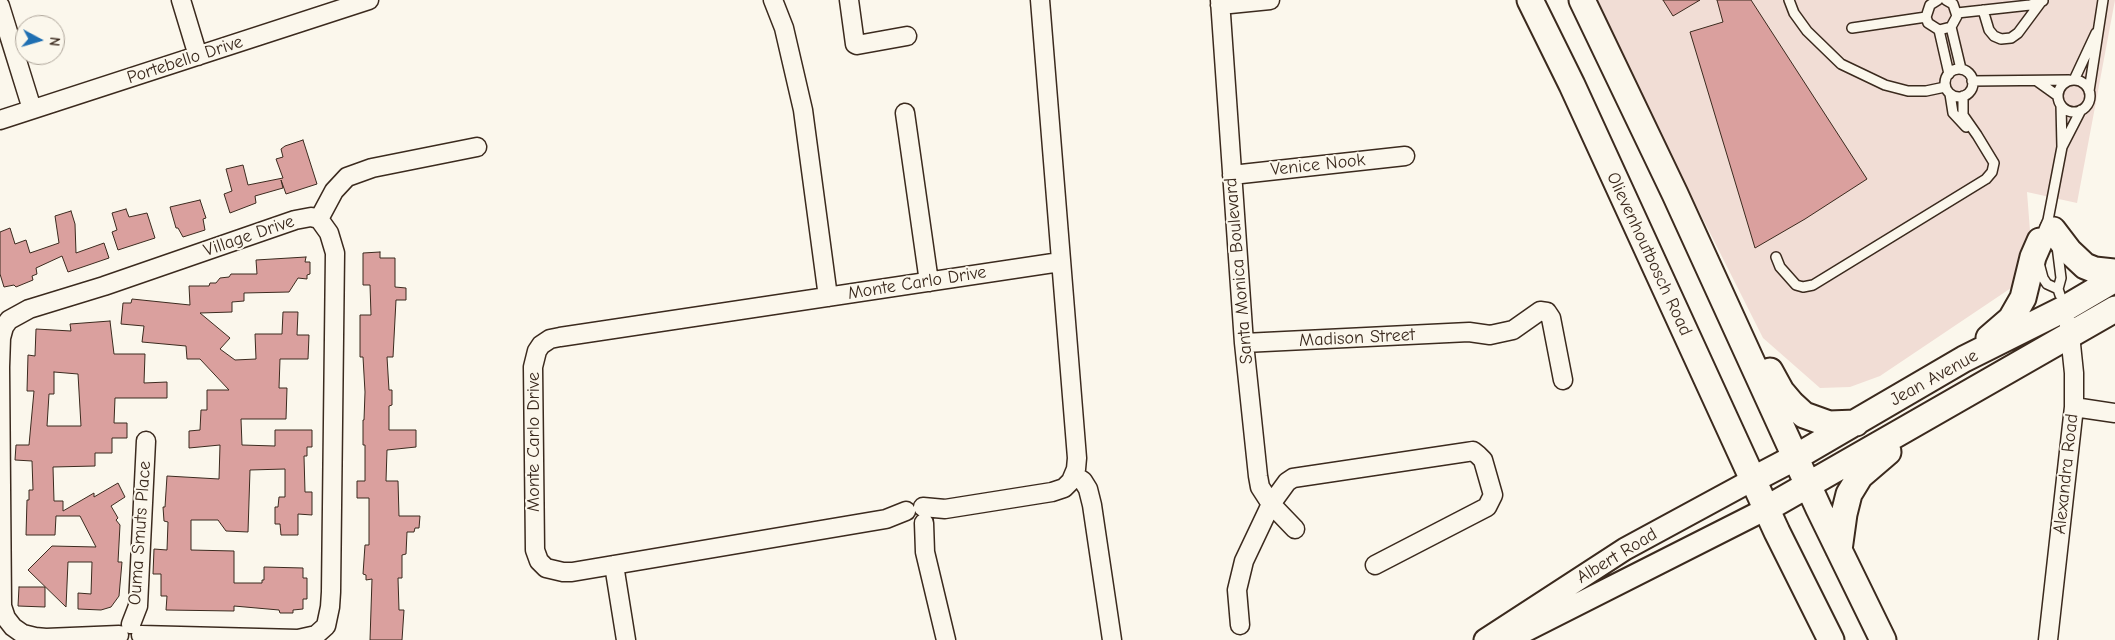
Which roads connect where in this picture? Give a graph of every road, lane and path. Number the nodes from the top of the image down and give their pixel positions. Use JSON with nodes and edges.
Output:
{"nodes":[{"id":1,"x":181,"y":0,"type":"edge"},
{"id":2,"x":369,"y":0,"type":"edge"},
{"id":3,"x":773,"y":0,"type":"edge"},
{"id":4,"x":849,"y":0,"type":"edge"},
{"id":5,"x":1040,"y":0,"type":"edge"},
{"id":6,"x":1270,"y":0,"type":"edge"},
{"id":7,"x":1530,"y":0,"type":"edge"},
{"id":8,"x":1582,"y":0,"type":"edge"},
{"id":9,"x":1789,"y":0,"type":"edge"},
{"id":10,"x":1938,"y":0,"type":"edge"},
{"id":11,"x":1946,"y":0,"type":"edge"},
{"id":12,"x":2103,"y":0,"type":"edge"},
{"id":13,"x":2043,"y":1,"type":"edge"},
{"id":14,"x":1220,"y":2,"type":"edge"},
{"id":15,"x":0,"y":6,"type":"edge"},
{"id":16,"x":1984,"y":10,"type":"junction"},
{"id":17,"x":1957,"y":12,"type":"junction"},
{"id":18,"x":1926,"y":17,"type":"junction"},
{"id":19,"x":1951,"y":27,"type":"junction"},
{"id":20,"x":1852,"y":28,"type":"dead end"},
{"id":21,"x":1939,"y":30,"type":"junction"},
{"id":22,"x":2098,"y":30,"type":"junction"},
{"id":23,"x":907,"y":36,"type":"dead end"},
{"id":24,"x":198,"y":56,"type":"junction"},
{"id":25,"x":1961,"y":70,"type":"junction"},
{"id":26,"x":1948,"y":74,"type":"junction"},
{"id":27,"x":2071,"y":80,"type":"junction"},
{"id":28,"x":1972,"y":81,"type":"junction"},
{"id":29,"x":2037,"y":81,"type":"junction"},
{"id":30,"x":1948,"y":90,"type":"junction"},
{"id":31,"x":2089,"y":91,"type":"junction"},
{"id":32,"x":1963,"y":96,"type":"junction"},
{"id":33,"x":2060,"y":101,"type":"junction"},
{"id":34,"x":32,"y":109,"type":"junction"},
{"id":35,"x":2081,"y":110,"type":"junction"},
{"id":36,"x":905,"y":113,"type":"dead end"},
{"id":37,"x":0,"y":120,"type":"edge"},
{"id":38,"x":1982,"y":143,"type":"junction"},
{"id":39,"x":477,"y":147,"type":"dead end"},
{"id":40,"x":2062,"y":147,"type":"junction"},
{"id":41,"x":1405,"y":156,"type":"dead end"},
{"id":42,"x":1232,"y":175,"type":"junction"},
{"id":43,"x":318,"y":220,"type":"junction"},
{"id":44,"x":2047,"y":230,"type":"junction"},
{"id":45,"x":1700,"y":248,"type":"junction"},
{"id":46,"x":1776,"y":257,"type":"dead end"},
{"id":47,"x":1060,"y":262,"type":"junction"},
{"id":48,"x":2115,"y":272,"type":"edge"},
{"id":49,"x":2115,"y":279,"type":"edge"},
{"id":50,"x":929,"y":282,"type":"junction"},
{"id":51,"x":828,"y":297,"type":"junction"},
{"id":52,"x":2061,"y":299,"type":"junction"},
{"id":53,"x":2115,"y":309,"type":"edge"},
{"id":54,"x":2071,"y":334,"type":"junction"},
{"id":55,"x":1244,"y":343,"type":"junction"},
{"id":56,"x":1964,"y":360,"type":"junction"},
{"id":57,"x":1563,"y":380,"type":"dead end"},
{"id":58,"x":1950,"y":404,"type":"junction"},
{"id":59,"x":2074,"y":407,"type":"junction"},
{"id":60,"x":2115,"y":413,"type":"edge"},
{"id":61,"x":1856,"y":423,"type":"junction"},
{"id":62,"x":146,"y":441,"type":"dead end"},
{"id":63,"x":1796,"y":457,"type":"junction"},
{"id":64,"x":1074,"y":475,"type":"junction"},
{"id":65,"x":1754,"y":479,"type":"junction"},
{"id":66,"x":1809,"y":485,"type":"junction"},
{"id":67,"x":1271,"y":504,"type":"junction"},
{"id":68,"x":1766,"y":508,"type":"junction"},
{"id":69,"x":916,"y":518,"type":"junction"},
{"id":70,"x":1295,"y":529,"type":"dead end"},
{"id":71,"x":1839,"y":550,"type":"junction"},
{"id":72,"x":614,"y":565,"type":"junction"},
{"id":73,"x":1375,"y":565,"type":"dead end"},
{"id":74,"x":1240,"y":625,"type":"dead end"},
{"id":75,"x":133,"y":636,"type":"edge"},
{"id":76,"x":1507,"y":637,"type":"edge"},
{"id":77,"x":626,"y":640,"type":"edge"},
{"id":78,"x":946,"y":640,"type":"edge"},
{"id":79,"x":1112,"y":640,"type":"edge"},
{"id":80,"x":1485,"y":640,"type":"edge"},
{"id":81,"x":1831,"y":640,"type":"edge"},
{"id":82,"x":1883,"y":640,"type":"edge"},
{"id":83,"x":2048,"y":640,"type":"edge"}],
"edges":[{"from":1,"to":24,"type":"street"},
{"from":2,"to":24,"type":"street","name":"Portebello Drive"},
{"from":3,"to":51,"type":"street"},
{"from":4,"to":23,"type":"street"},
{"from":5,"to":47,"type":"street"},
{"from":6,"to":14,"type":"street"},
{"from":7,"to":65,"type":"main road","name":"Olievenhoutbosch Road"},
{"from":8,"to":45,"type":"main road"},
{"from":9,"to":30,"type":"lane"},
{"from":10,"to":18,"type":"lane"},
{"from":11,"to":17,"type":"lane"},
{"from":12,"to":22,"type":"lane"},
{"from":13,"to":16,"type":"lane"},
{"from":13,"to":16,"type":"lane"},
{"from":14,"to":42,"type":"street","name":"Santa Monica Boulevard"},
{"from":15,"to":34,"type":"street"},
{"from":16,"to":17,"type":"lane"},
{"from":17,"to":19,"type":"lane"},
{"from":18,"to":20,"type":"lane"},
{"from":18,"to":21,"type":"lane"},
{"from":19,"to":21,"type":"lane"},
{"from":19,"to":25,"type":"lane"},
{"from":21,"to":26,"type":"lane"},
{"from":22,"to":27,"type":"lane"},
{"from":22,"to":31,"type":"lane"},
{"from":24,"to":34,"type":"street","name":"Portebello Drive"},
{"from":25,"to":26,"type":"lane"},
{"from":25,"to":28,"type":"lane"},
{"from":26,"to":30,"type":"lane"},
{"from":27,"to":29,"type":"lane"},
{"from":27,"to":31,"type":"lane"},
{"from":27,"to":33,"type":"lane"},
{"from":28,"to":29,"type":"lane"},
{"from":28,"to":32,"type":"lane"},
{"from":29,"to":33,"type":"lane"},
{"from":30,"to":32,"type":"lane"},
{"from":30,"to":38,"type":"lane"},
{"from":31,"to":35,"type":"lane"},
{"from":32,"to":38,"type":"lane"},
{"from":33,"to":35,"type":"lane"},
{"from":33,"to":40,"type":"lane"},
{"from":34,"to":37,"type":"street","name":"Portebello Drive"},
{"from":35,"to":40,"type":"lane"},
{"from":36,"to":50,"type":"street"},
{"from":38,"to":46,"type":"lane"},
{"from":39,"to":43,"type":"street"},
{"from":40,"to":44,"type":"lane"},
{"from":41,"to":42,"type":"street","name":"Venice Nook"},
{"from":42,"to":55,"type":"street","name":"Santa Monica Boulevard"},
{"from":43,"to":75,"type":"street","name":"Village Drive"},
{"from":43,"to":75,"type":"street","name":"Village Drive"},
{"from":44,"to":48,"type":"main road"},
{"from":44,"to":52,"type":"lane"},
{"from":44,"to":52,"type":"lane"},
{"from":44,"to":56,"type":"main road"},
{"from":45,"to":61,"type":"main road"},
{"from":45,"to":63,"type":"main road"},
{"from":47,"to":50,"type":"street","name":"Monte Carlo Drive"},
{"from":47,"to":64,"type":"street"},
{"from":49,"to":52,"type":"main road","name":"Jean Avenue"},
{"from":50,"to":51,"type":"street","name":"Monte Carlo Drive"},
{"from":51,"to":72,"type":"street","name":"Monte Carlo Drive"},
{"from":52,"to":54,"type":"street","name":"Alexandra Road"},
{"from":52,"to":56,"type":"main road","name":"Jean Avenue"},
{"from":53,"to":54,"type":"main road","name":"Jean Avenue"},
{"from":54,"to":58,"type":"main road","name":"Jean Avenue"},
{"from":54,"to":59,"type":"street","name":"Alexandra Road"},
{"from":55,"to":57,"type":"street","name":"Madison Street"},
{"from":55,"to":67,"type":"street","name":"Santa Monica Boulevard"},
{"from":56,"to":61,"type":"main road","name":"Jean Avenue"},
{"from":58,"to":66,"type":"main road","name":"Jean Avenue"},
{"from":58,"to":71,"type":"main road"},
{"from":59,"to":60,"type":"street"},
{"from":59,"to":83,"type":"street","name":"Alexandra Road"},
{"from":61,"to":63,"type":"main road","name":"Jean Avenue"},
{"from":62,"to":75,"type":"street","name":"Ouma Smuts Place"},
{"from":63,"to":65,"type":"main road","name":"Jean Avenue"},
{"from":63,"to":66,"type":"main road"},
{"from":64,"to":69,"type":"street"},
{"from":64,"to":79,"type":"street"},
{"from":65,"to":68,"type":"main road","name":"Olievenhoutbosch Road"},
{"from":65,"to":76,"type":"street","name":"Albert Road"},
{"from":66,"to":68,"type":"main road","name":"Jean Avenue"},
{"from":66,"to":71,"type":"main road"},
{"from":67,"to":70,"type":"street","name":"Santa Monica Boulevard"},
{"from":67,"to":73,"type":"street"},
{"from":67,"to":74,"type":"street"},
{"from":68,"to":76,"type":"street","name":"Albert Road"},
{"from":68,"to":81,"type":"main road"},
{"from":69,"to":72,"type":"street","name":"Monte Carlo Drive"},
{"from":69,"to":78,"type":"street"},
{"from":71,"to":82,"type":"main road"},
{"from":72,"to":77,"type":"street"},
{"from":76,"to":80,"type":"street","name":"Albert Road"}]}
